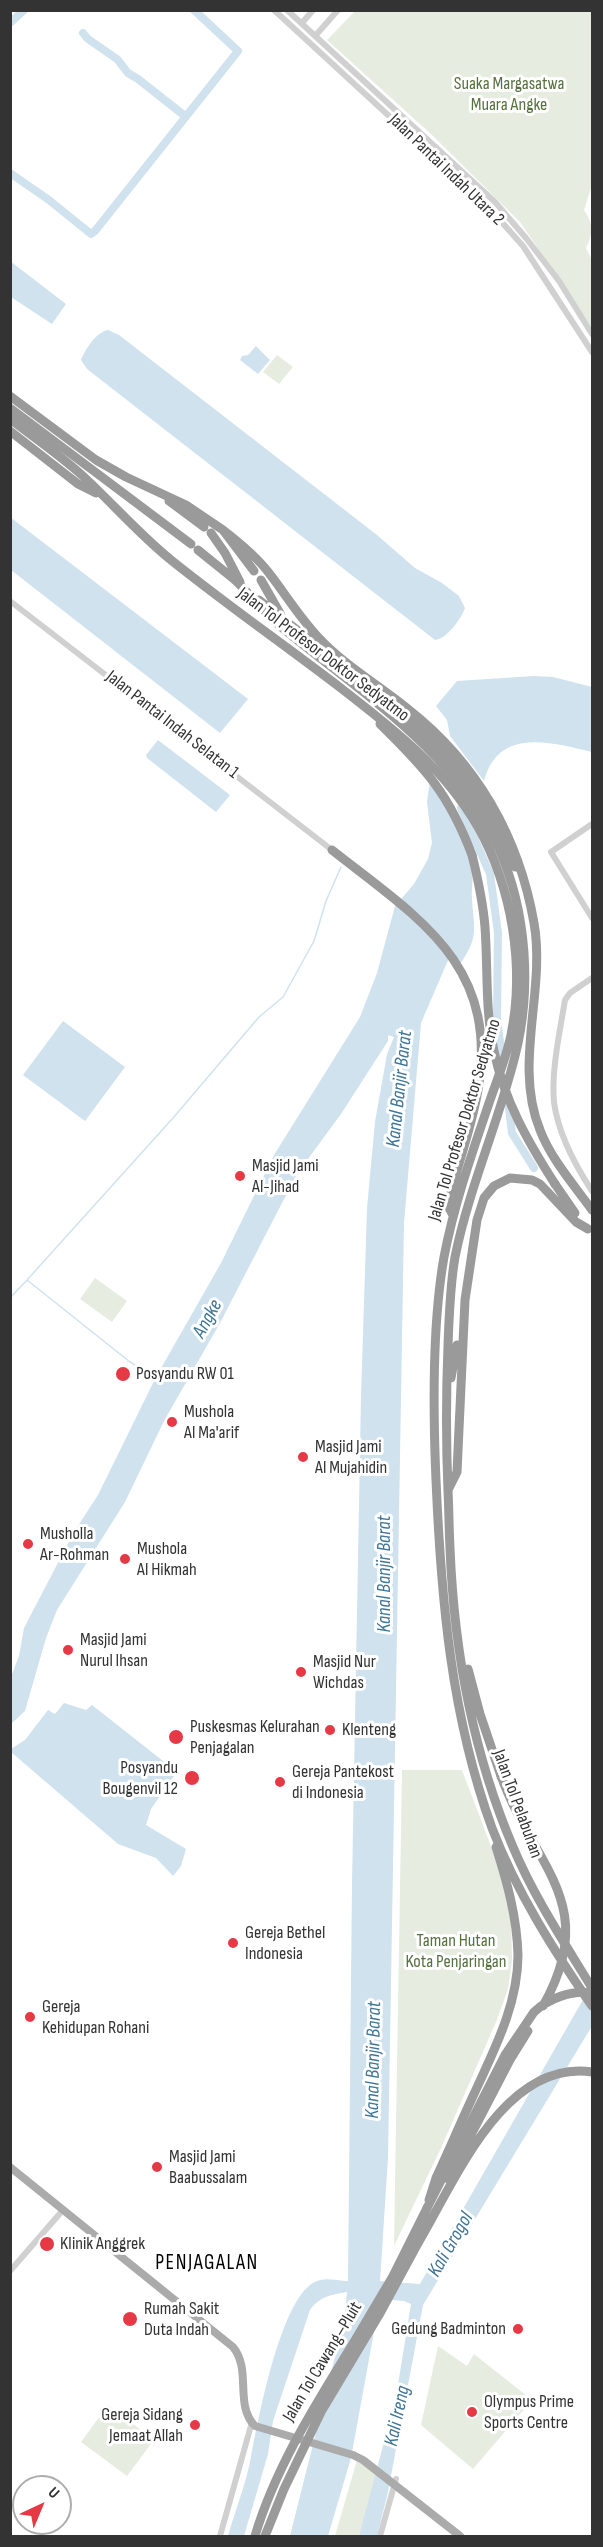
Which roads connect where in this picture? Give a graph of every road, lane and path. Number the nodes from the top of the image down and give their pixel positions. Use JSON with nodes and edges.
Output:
{"nodes":[{"id":1,"x":274,"y":10,"type":"edge"},
{"id":2,"x":287,"y":10,"type":"edge"},
{"id":3,"x":313,"y":10,"type":"edge"},
{"id":4,"x":338,"y":10,"type":"edge"},
{"id":5,"x":302,"y":23,"type":"junction"},
{"id":6,"x":316,"y":35,"type":"junction"},
{"id":7,"x":302,"y":36,"type":"junction"},
{"id":8,"x":592,"y":334,"type":"edge"},
{"id":9,"x":592,"y":352,"type":"edge"},
{"id":10,"x":10,"y":396,"type":"edge"},
{"id":11,"x":10,"y":408,"type":"edge"},
{"id":12,"x":10,"y":419,"type":"edge"},
{"id":13,"x":10,"y":431,"type":"edge"},
{"id":14,"x":147,"y":486,"type":"junction"},
{"id":15,"x":104,"y":496,"type":"junction"},
{"id":16,"x":223,"y":530,"type":"junction"},
{"id":17,"x":254,"y":571,"type":"dead end"},
{"id":18,"x":261,"y":580,"type":"dead end"},
{"id":19,"x":241,"y":587,"type":"junction"},
{"id":20,"x":10,"y":601,"type":"edge"},
{"id":21,"x":284,"y":620,"type":"junction"},
{"id":22,"x":413,"y":750,"type":"junction"},
{"id":23,"x":482,"y":795,"type":"junction"},
{"id":24,"x":592,"y":824,"type":"edge"},
{"id":25,"x":493,"y":848,"type":"junction"},
{"id":26,"x":332,"y":850,"type":"joint"},
{"id":27,"x":592,"y":918,"type":"edge"},
{"id":28,"x":592,"y":978,"type":"edge"},
{"id":29,"x":516,"y":1051,"type":"junction"},
{"id":30,"x":592,"y":1191,"type":"edge"},
{"id":31,"x":592,"y":1210,"type":"edge"},
{"id":32,"x":453,"y":1215,"type":"junction"},
{"id":33,"x":590,"y":1233,"type":"edge"},
{"id":34,"x":474,"y":1242,"type":"junction"},
{"id":35,"x":447,"y":1382,"type":"junction"},
{"id":36,"x":448,"y":1490,"type":"junction"},
{"id":37,"x":456,"y":1614,"type":"junction"},
{"id":38,"x":492,"y":1827,"type":"junction"},
{"id":39,"x":592,"y":1988,"type":"edge"},
{"id":40,"x":592,"y":1993,"type":"edge"},
{"id":41,"x":592,"y":2006,"type":"edge"},
{"id":42,"x":592,"y":2072,"type":"edge"},
{"id":43,"x":10,"y":2167,"type":"edge"},
{"id":44,"x":56,"y":2204,"type":"junction"},
{"id":45,"x":427,"y":2208,"type":"junction"},
{"id":46,"x":63,"y":2210,"type":"junction"},
{"id":47,"x":72,"y":2217,"type":"junction"},
{"id":48,"x":418,"y":2243,"type":"junction"},
{"id":49,"x":10,"y":2271,"type":"edge"},
{"id":50,"x":254,"y":2421,"type":"junction"},
{"id":51,"x":393,"y":2480,"type":"junction"},
{"id":52,"x":220,"y":2536,"type":"edge"},
{"id":53,"x":253,"y":2536,"type":"edge"},
{"id":54,"x":265,"y":2536,"type":"edge"},
{"id":55,"x":380,"y":2536,"type":"edge"},
{"id":56,"x":460,"y":2536,"type":"edge"},
{"id":57,"x":468,"y":2536,"type":"edge"}],
"edges":[{"from":1,"to":7,"type":"street","name":"Jalan Pantai Indah Utara 2"},
{"from":2,"to":5,"type":"street","name":"Jalan Pantai Indah Utara 2"},
{"from":2,"to":7,"type":"street"},
{"from":3,"to":5,"type":"street"},
{"from":4,"to":6,"type":"street"},
{"from":5,"to":6,"type":"street","name":"Jalan Pantai Indah Utara 2"},
{"from":6,"to":8,"type":"street","name":"Jalan Pantai Indah Utara 2"},
{"from":7,"to":9,"type":"street","name":"Jalan Pantai Indah Utara 2"},
{"from":10,"to":14,"type":"highway","name":"Jalan Tol Profesor Doktor Sedyatmo"},
{"from":11,"to":19,"type":"highway","name":"Jalan Tol Profesor Doktor Sedyatmo"},
{"from":12,"to":15,"type":"highway","name":"Jalan Tol Profesor Doktor Sedyatmo"},
{"from":13,"to":15,"type":"highway","name":"Jalan Tol Profesor Doktor Sedyatmo"},
{"from":14,"to":16,"type":"highway","name":"Jalan Tol Profesor Doktor Sedyatmo"},
{"from":14,"to":19,"type":"highway"},
{"from":15,"to":22,"type":"highway","name":"Jalan Tol Profesor Doktor Sedyatmo"},
{"from":16,"to":17,"type":"highway","name":"Jalan Tol Profesor Doktor Sedyatmo"},
{"from":16,"to":23,"type":"highway"},
{"from":18,"to":21,"type":"highway","name":"Jalan Tol Profesor Doktor Sedyatmo"},
{"from":19,"to":21,"type":"highway","name":"Jalan Tol Profesor Doktor Sedyatmo"},
{"from":19,"to":25,"type":"highway","name":"Jalan Tol Profesor Doktor Sedyatmo"},
{"from":20,"to":26,"type":"street","name":"Jalan Pantai Indah Selatan 1"},
{"from":21,"to":23,"type":"highway","name":"Jalan Tol Profesor Doktor Sedyatmo"},
{"from":22,"to":25,"type":"highway","name":"Jalan Tol Profesor Doktor Sedyatmo"},
{"from":22,"to":33,"type":"highway","bridge":true},
{"from":23,"to":29,"type":"highway","name":"Jalan Tol Profesor Doktor Sedyatmo"},
{"from":23,"to":31,"type":"highway"},
{"from":24,"to":27,"type":"street"},
{"from":25,"to":29,"type":"highway","name":"Jalan Tol Profesor Doktor Sedyatmo"},
{"from":25,"to":32,"type":"highway","name":"Jalan Tol Profesor Doktor Sedyatmo"},
{"from":26,"to":32,"type":"highway"},
{"from":28,"to":30,"type":"street"},
{"from":29,"to":35,"type":"highway","name":"Jalan Tol Profesor Doktor Sedyatmo"},
{"from":32,"to":38,"type":"highway","name":"Jalan Tol Profesor Doktor Sedyatmo"},
{"from":33,"to":34,"type":"highway"},
{"from":34,"to":35,"type":"highway"},
{"from":34,"to":36,"type":"highway"},
{"from":35,"to":36,"type":"highway","name":"Jalan Tol Profesor Doktor Sedyatmo"},
{"from":36,"to":37,"type":"highway","name":"Jalan Tol Profesor Doktor Sedyatmo"},
{"from":37,"to":39,"type":"highway","name":"Jalan Tol Pelabuhan"},
{"from":37,"to":48,"type":"highway","bridge":true},
{"from":38,"to":41,"type":"highway","name":"Jalan Tol Profesor Doktor Sedyatmo","bridge":true},
{"from":38,"to":45,"type":"highway","bridge":true},
{"from":40,"to":45,"type":"highway","bridge":true},
{"from":42,"to":48,"type":"highway"},
{"from":43,"to":44,"type":"main road"},
{"from":44,"to":46,"type":"main road"},
{"from":44,"to":47,"type":"main road"},
{"from":45,"to":53,"type":"highway","name":"Jalan Tol Cawang–Pluit","bridge":true},
{"from":46,"to":47,"type":"main road"},
{"from":46,"to":49,"type":"street"},
{"from":47,"to":50,"type":"main road"},
{"from":48,"to":54,"type":"highway","name":"Jalan Tol Cawang–Pluit","bridge":true},
{"from":50,"to":51,"type":"main road"},
{"from":50,"to":52,"type":"street"},
{"from":51,"to":55,"type":"street"},
{"from":51,"to":56,"type":"main road"},
{"from":51,"to":57,"type":"main road"}]}
